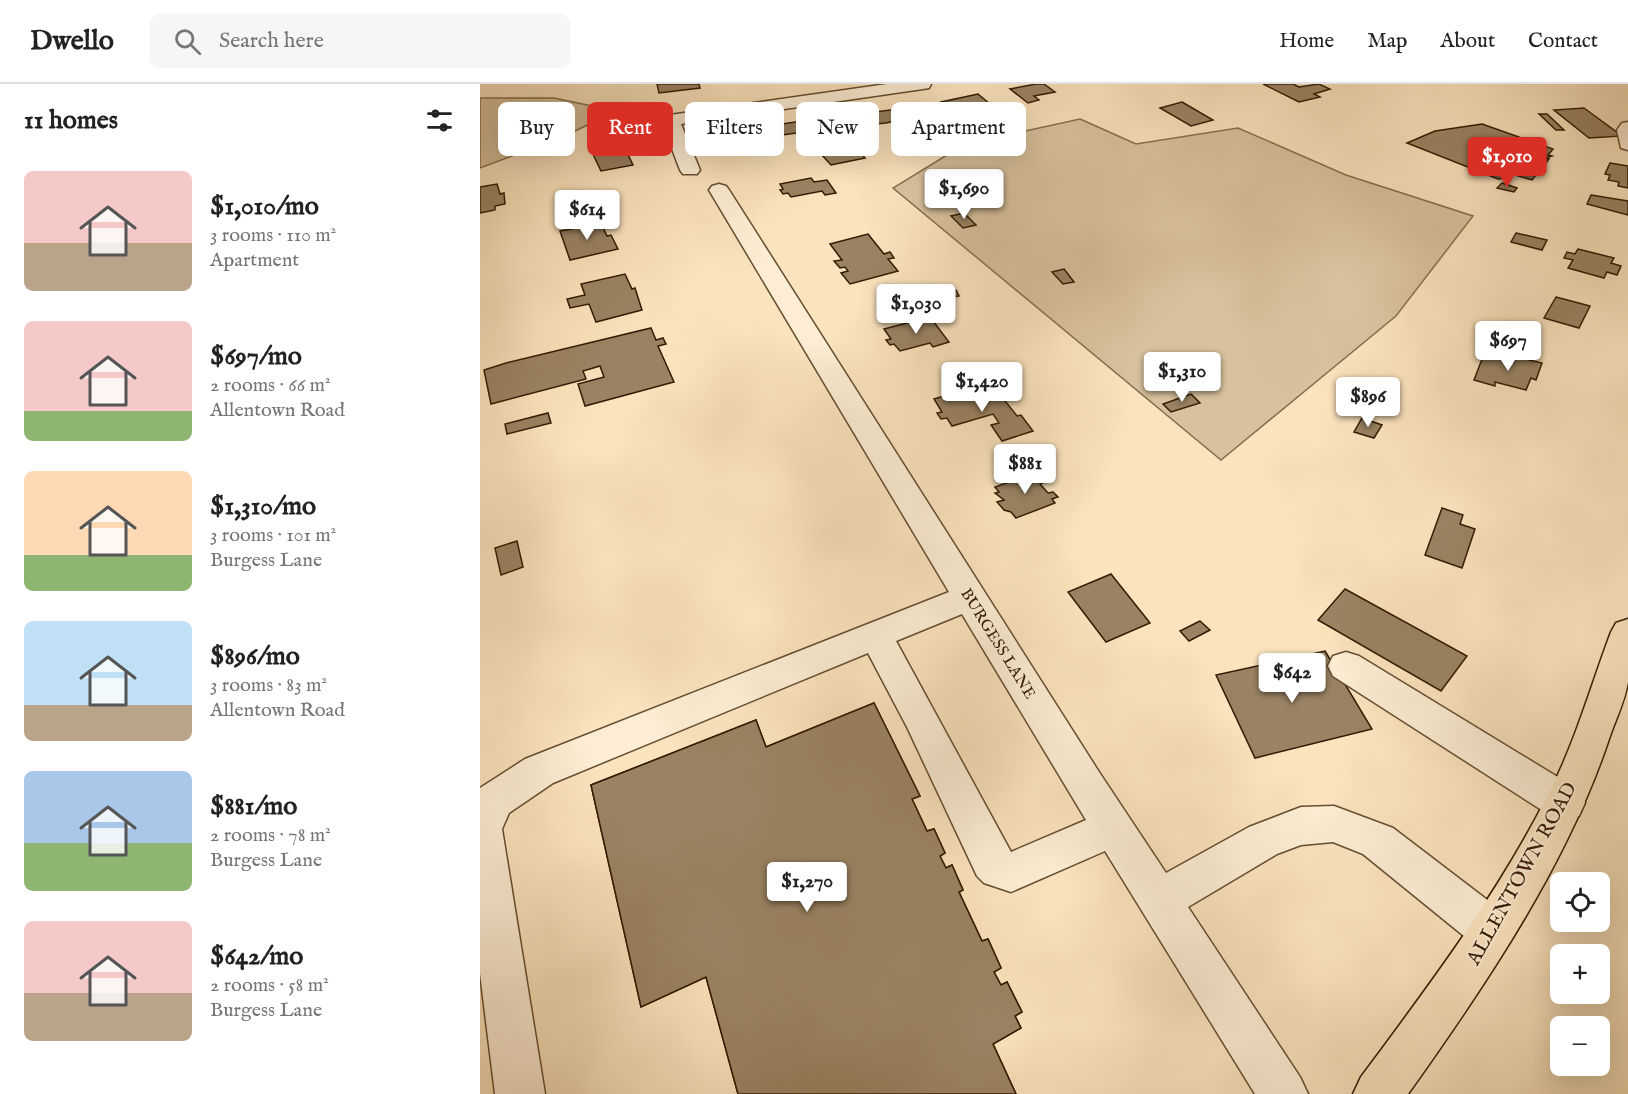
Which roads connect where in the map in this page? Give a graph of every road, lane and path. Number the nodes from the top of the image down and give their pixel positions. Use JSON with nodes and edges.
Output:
{"nodes":[{"id":1,"x":923,"y":84,"type":"edge"},
{"id":2,"x":1628,"y":127,"type":"edge"},
{"id":3,"x":1628,"y":144,"type":"edge"},
{"id":4,"x":690,"y":170,"type":"dead end"},
{"id":5,"x":719,"y":190,"type":"dead end"},
{"id":6,"x":970,"y":597,"type":"junction"},
{"id":7,"x":1628,"y":633,"type":"edge"},
{"id":8,"x":876,"y":636,"type":"junction"},
{"id":9,"x":1346,"y":666,"type":"dead end"},
{"id":10,"x":1565,"y":803,"type":"junction"},
{"id":11,"x":1113,"y":828,"type":"junction"},
{"id":12,"x":1159,"y":900,"type":"junction"},
{"id":13,"x":1491,"y":930,"type":"junction"},
{"id":14,"x":520,"y":1094,"type":"edge"},
{"id":15,"x":1283,"y":1094,"type":"edge"},
{"id":16,"x":1378,"y":1094,"type":"edge"}],
"edges":[{"from":1,"to":4,"type":"street"},
{"from":2,"to":3,"type":"street"},
{"from":5,"to":6,"type":"street","name":"BURGESS LANE"},
{"from":6,"to":8,"type":"street"},
{"from":6,"to":11,"type":"street","name":"BURGESS LANE"},
{"from":7,"to":10,"type":"main road","name":"ALLENTOWN ROAD"},
{"from":8,"to":11,"type":"street"},
{"from":8,"to":14,"type":"street"},
{"from":9,"to":10,"type":"street"},
{"from":10,"to":13,"type":"main road","name":"ALLENTOWN ROAD"},
{"from":11,"to":12,"type":"street","name":"BURGESS LANE"},
{"from":12,"to":13,"type":"street"},
{"from":12,"to":15,"type":"street","name":"BURGESS LANE"},
{"from":13,"to":16,"type":"main road","name":"ALLENTOWN ROAD"}]}
